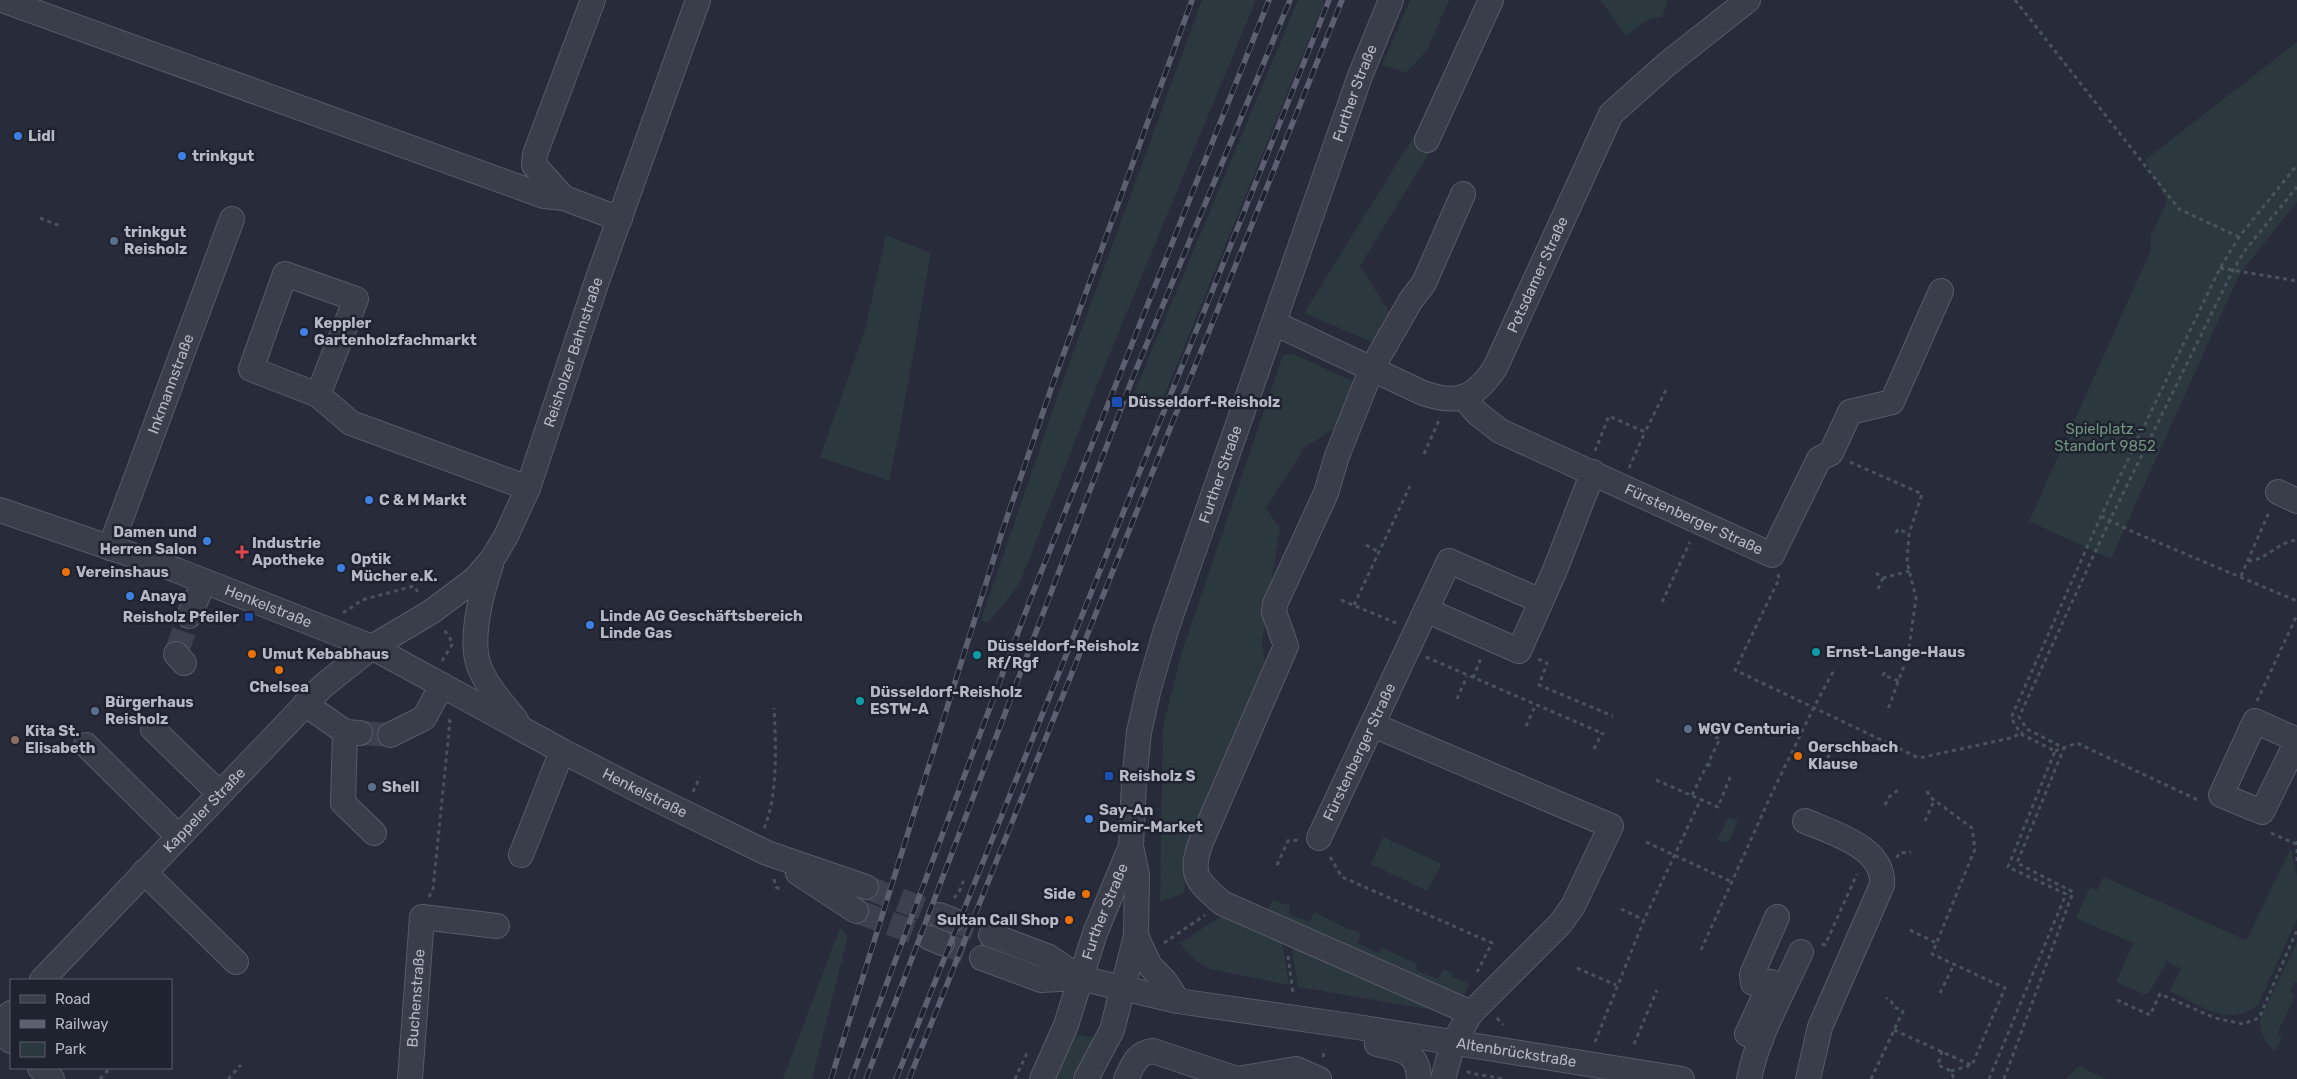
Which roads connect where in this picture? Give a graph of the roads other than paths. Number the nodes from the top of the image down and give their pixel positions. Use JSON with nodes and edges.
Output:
{"nodes":[{"id":1,"x":2,"y":0,"type":"edge"},
{"id":2,"x":593,"y":0,"type":"edge"},
{"id":3,"x":698,"y":0,"type":"edge"},
{"id":4,"x":1391,"y":0,"type":"edge"},
{"id":5,"x":1491,"y":0,"type":"edge"},
{"id":6,"x":1748,"y":0,"type":"edge"},
{"id":7,"x":1427,"y":140,"type":"dead end"},
{"id":8,"x":1463,"y":194,"type":"dead end"},
{"id":9,"x":564,"y":198,"type":"junction"},
{"id":10,"x":620,"y":219,"type":"junction"},
{"id":11,"x":232,"y":220,"type":"dead end"},
{"id":12,"x":1941,"y":291,"type":"dead end"},
{"id":13,"x":1274,"y":323,"type":"junction"},
{"id":14,"x":1372,"y":368,"type":"junction"},
{"id":15,"x":318,"y":395,"type":"junction"},
{"id":16,"x":1456,"y":399,"type":"junction"},
{"id":17,"x":1590,"y":471,"type":"junction"},
{"id":18,"x":528,"y":488,"type":"junction"},
{"id":19,"x":0,"y":510,"type":"edge"},
{"id":20,"x":110,"y":548,"type":"junction"},
{"id":21,"x":493,"y":558,"type":"junction"},
{"id":22,"x":204,"y":582,"type":"junction"},
{"id":23,"x":1541,"y":601,"type":"junction"},
{"id":24,"x":190,"y":616,"type":"tunnel mouth"},
{"id":25,"x":1422,"y":621,"type":"junction"},
{"id":26,"x":372,"y":647,"type":"junction"},
{"id":27,"x":442,"y":686,"type":"junction"},
{"id":28,"x":305,"y":704,"type":"junction"},
{"id":29,"x":1373,"y":724,"type":"junction"},
{"id":30,"x":153,"y":729,"type":"dead end"},
{"id":31,"x":525,"y":730,"type":"junction"},
{"id":32,"x":390,"y":735,"type":"tunnel mouth"},
{"id":33,"x":2297,"y":740,"type":"edge"},
{"id":34,"x":86,"y":745,"type":"dead end"},
{"id":35,"x":562,"y":751,"type":"junction"},
{"id":36,"x":219,"y":793,"type":"junction"},
{"id":37,"x":1805,"y":821,"type":"dead end"},
{"id":38,"x":374,"y":833,"type":"dead end"},
{"id":39,"x":178,"y":836,"type":"junction"},
{"id":40,"x":1319,"y":838,"type":"road end"},
{"id":41,"x":1131,"y":846,"type":"junction"},
{"id":42,"x":767,"y":853,"type":"junction"},
{"id":43,"x":521,"y":855,"type":"dead end"},
{"id":44,"x":144,"y":872,"type":"junction"},
{"id":45,"x":866,"y":887,"type":"tunnel mouth"},
{"id":46,"x":856,"y":911,"type":"tunnel mouth"},
{"id":47,"x":1777,"y":916,"type":"dead end"},
{"id":48,"x":497,"y":926,"type":"dead end"},
{"id":49,"x":991,"y":935,"type":"tunnel mouth"},
{"id":50,"x":1136,"y":936,"type":"junction"},
{"id":51,"x":1801,"y":952,"type":"dead end"},
{"id":52,"x":982,"y":958,"type":"tunnel mouth"},
{"id":53,"x":236,"y":962,"type":"dead end"},
{"id":54,"x":1080,"y":978,"type":"junction"},
{"id":55,"x":43,"y":979,"type":"edge"},
{"id":56,"x":1122,"y":988,"type":"junction"},
{"id":57,"x":1178,"y":1001,"type":"junction"},
{"id":58,"x":1472,"y":1013,"type":"junction"},
{"id":59,"x":10,"y":1014,"type":"edge"},
{"id":60,"x":0,"y":1024,"type":"edge"},
{"id":61,"x":1351,"y":1026,"type":"junction"},
{"id":62,"x":0,"y":1030,"type":"edge"},
{"id":63,"x":10,"y":1040,"type":"edge"},
{"id":64,"x":1761,"y":1040,"type":"junction"},
{"id":65,"x":1453,"y":1043,"type":"junction"},
{"id":66,"x":41,"y":1069,"type":"edge"},
{"id":67,"x":52,"y":1079,"type":"edge"},
{"id":68,"x":410,"y":1079,"type":"edge"},
{"id":69,"x":1042,"y":1079,"type":"edge"},
{"id":70,"x":1086,"y":1079,"type":"edge"},
{"id":71,"x":1126,"y":1079,"type":"edge"},
{"id":72,"x":1319,"y":1079,"type":"edge"},
{"id":73,"x":1419,"y":1079,"type":"edge"},
{"id":74,"x":1443,"y":1079,"type":"edge"},
{"id":75,"x":1682,"y":1079,"type":"edge"},
{"id":76,"x":1748,"y":1079,"type":"edge"},
{"id":77,"x":1808,"y":1079,"type":"edge"}],
"edges":[{"from":1,"to":9,"type":"street"},
{"from":2,"to":9,"type":"street"},
{"from":3,"to":10,"type":"street","name":"Reisholzer Bahnstraße"},
{"from":4,"to":13,"type":"street","name":"Further Straße"},
{"from":5,"to":7,"type":"street"},
{"from":6,"to":16,"type":"street","name":"Potsdamer Straße"},
{"from":8,"to":14,"type":"street"},
{"from":9,"to":10,"type":"street"},
{"from":10,"to":18,"type":"street","name":"Reisholzer Bahnstraße"},
{"from":11,"to":20,"type":"street","name":"Inkmannstraße"},
{"from":12,"to":17,"type":"street","name":"Fürstenberger Straße"},
{"from":13,"to":14,"type":"street"},
{"from":13,"to":41,"type":"street","name":"Further Straße"},
{"from":14,"to":16,"type":"street"},
{"from":14,"to":58,"type":"street"},
{"from":15,"to":15,"type":"street"},
{"from":15,"to":18,"type":"street"},
{"from":16,"to":17,"type":"street","name":"Fürstenberger Straße"},
{"from":17,"to":23,"type":"street"},
{"from":18,"to":21,"type":"street","name":"Reisholzer Bahnstraße"},
{"from":19,"to":20,"type":"street","name":"Henkelstraße"},
{"from":20,"to":22,"type":"street","name":"Henkelstraße"},
{"from":21,"to":26,"type":"street","name":"Reisholzer Bahnstraße"},
{"from":21,"to":31,"type":"street","name":"Henkelstraße"},
{"from":22,"to":24,"type":"street"},
{"from":22,"to":26,"type":"street","name":"Henkelstraße"},
{"from":23,"to":25,"type":"street"},
{"from":23,"to":25,"type":"street","name":"Fürstenberger Straße"},
{"from":25,"to":29,"type":"street","name":"Fürstenberger Straße"},
{"from":26,"to":27,"type":"street","name":"Henkelstraße"},
{"from":26,"to":28,"type":"street","name":"Kappeler Straße"},
{"from":27,"to":31,"type":"street","name":"Henkelstraße"},
{"from":27,"to":32,"type":"street"},
{"from":28,"to":36,"type":"street","name":"Kappeler Straße"},
{"from":28,"to":38,"type":"street"},
{"from":29,"to":40,"type":"street","name":"Fürstenberger Straße"},
{"from":29,"to":58,"type":"street"},
{"from":30,"to":36,"type":"street"},
{"from":31,"to":35,"type":"street","name":"Henkelstraße"},
{"from":33,"to":33,"type":"street"},
{"from":34,"to":39,"type":"street"},
{"from":35,"to":42,"type":"street","name":"Henkelstraße"},
{"from":35,"to":43,"type":"street"},
{"from":36,"to":39,"type":"street","name":"Kappeler Straße"},
{"from":37,"to":77,"type":"street"},
{"from":39,"to":44,"type":"street","name":"Kappeler Straße"},
{"from":41,"to":50,"type":"street","name":"Further Straße"},
{"from":41,"to":54,"type":"street","name":"Further Straße"},
{"from":42,"to":45,"type":"street","name":"Henkelstraße"},
{"from":42,"to":46,"type":"street","name":"Henkelstraße"},
{"from":44,"to":53,"type":"street"},
{"from":44,"to":55,"type":"street","name":"Kappeler Straße"},
{"from":47,"to":64,"type":"street"},
{"from":48,"to":68,"type":"street","name":"Buchenstraße"},
{"from":49,"to":54,"type":"street"},
{"from":50,"to":56,"type":"street","name":"Further Straße"},
{"from":50,"to":57,"type":"street"},
{"from":51,"to":64,"type":"street"},
{"from":52,"to":54,"type":"street"},
{"from":54,"to":56,"type":"street","name":"Altenbrückstraße"},
{"from":54,"to":69,"type":"street","name":"Further Straße"},
{"from":56,"to":57,"type":"street","name":"Altenbrückstraße"},
{"from":56,"to":70,"type":"street","name":"Further Straße"},
{"from":57,"to":61,"type":"street","name":"Altenbrückstraße"},
{"from":58,"to":65,"type":"street"},
{"from":59,"to":60,"type":"street"},
{"from":61,"to":65,"type":"street","name":"Altenbrückstraße"},
{"from":61,"to":73,"type":"street","name":"Altenbrückstraße"},
{"from":62,"to":63,"type":"street"},
{"from":64,"to":76,"type":"street"},
{"from":65,"to":74,"type":"street"},
{"from":65,"to":75,"type":"street","name":"Altenbrückstraße"},
{"from":66,"to":67,"type":"street"},
{"from":71,"to":72,"type":"street"}]}
